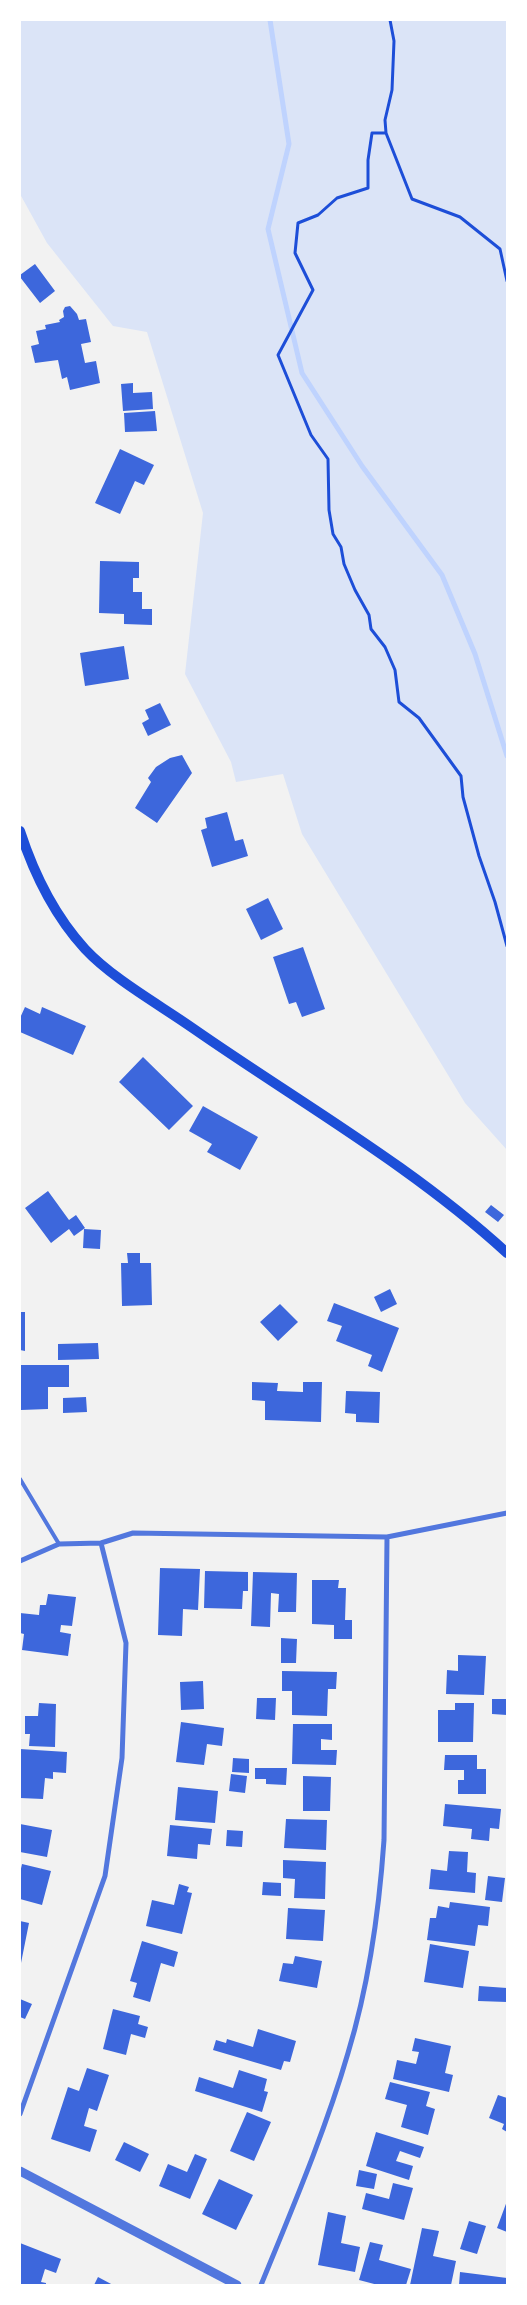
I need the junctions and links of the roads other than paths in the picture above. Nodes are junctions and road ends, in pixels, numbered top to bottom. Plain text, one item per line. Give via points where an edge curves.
1 (20, 831) edge
2 (507, 1253) edge
3 (20, 1479) edge
4 (507, 1513) edge
5 (387, 1536) junction
6 (101, 1543) junction
7 (60, 1544) junction
8 (20, 1561) edge
9 (20, 2114) edge
10 (20, 2171) edge
11 (237, 2285) edge
12 (261, 2285) edge

1 - 2 main road via 58,916 86,950 117,976 248,1067 368,1144 469,1220
3 - 7 lane
4 - 5 street
5 - 6 street via 133,1533
5 - 12 street via 385,1823 369,1966 336,2095
6 - 7 street
6 - 9 street via 126,1643 121,1768 105,1876
7 - 8 street
10 - 11 street

